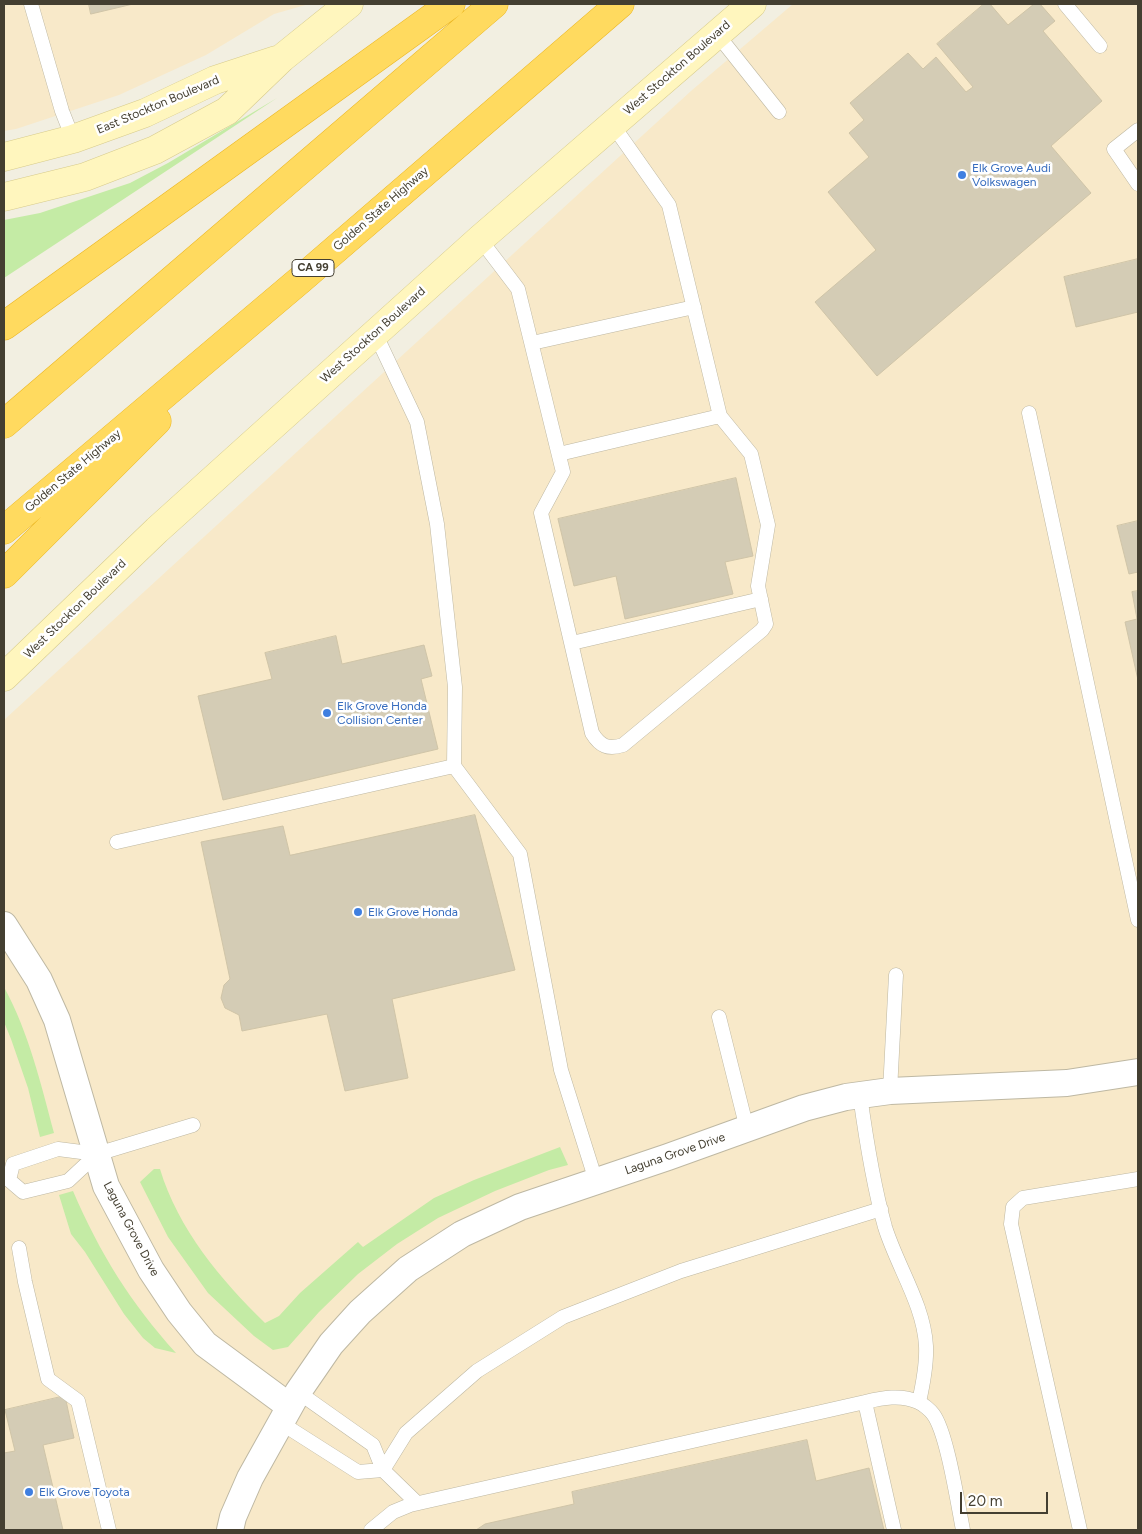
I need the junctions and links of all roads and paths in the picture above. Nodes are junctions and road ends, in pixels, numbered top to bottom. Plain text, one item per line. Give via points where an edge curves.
1 (31, 4) edge
2 (349, 4) edge
3 (451, 4) edge
4 (494, 4) edge
5 (620, 4) edge
6 (752, 4) edge
7 (1065, 4) edge
8 (717, 34) junction
9 (1100, 46) dead end
10 (282, 58) junction
11 (779, 112) dead end
12 (612, 124) junction
13 (1138, 130) edge
14 (73, 139) junction
15 (4, 157) edge
16 (4, 183) edge
17 (1138, 184) edge
18 (4, 197) edge
19 (480, 239) junction
20 (300, 280) junction
21 (694, 307) junction
22 (4, 326) edge
23 (375, 333) junction
24 (532, 343) junction
25 (1029, 413) dead end
26 (720, 416) junction
27 (4, 424) edge
28 (559, 454) junction
29 (4, 530) edge
30 (4, 574) edge
31 (761, 599) junction
32 (572, 643) junction
33 (4, 677) edge
34 (454, 766) junction
35 (117, 842) dead end
36 (1138, 920) edge
37 (4, 925) edge
38 (896, 975) dead end
39 (719, 1017) dead end
40 (1138, 1072) edge
41 (890, 1091) junction
42 (860, 1095) junction
43 (193, 1124) dead end
44 (747, 1129) junction
45 (97, 1154) junction
46 (1138, 1179) edge
47 (596, 1181) junction
48 (6, 1182) edge
49 (881, 1208) junction
50 (20, 1248) dead end
51 (865, 1402) junction
52 (919, 1402) junction
53 (289, 1407) junction
54 (383, 1470) junction
55 (417, 1503) junction
56 (109, 1530) edge
57 (230, 1530) edge
58 (372, 1530) edge
59 (894, 1530) edge
60 (963, 1530) edge
61 (1080, 1530) edge

1 - 14 lane
2 - 10 street, East Stockton Boulevard
3 - 22 highway
4 - 27 highway
5 - 20 highway, Golden State Highway / CA 99
6 - 8 street, West Stockton Boulevard
7 - 9 lane
8 - 11 lane
8 - 12 street, West Stockton Boulevard
10 - 14 street, East Stockton Boulevard via 215,80 145,112
10 - 18 street, East Stockton Boulevard via 227,111 155,150 85,177
12 - 19 street, West Stockton Boulevard
12 - 21 lane via 669,205
13 - 17 lane via 1114,148
14 - 15 street, East Stockton Boulevard
14 - 16 street via 72,155 60,168
19 - 23 street, West Stockton Boulevard
19 - 24 lane via 518,289
20 - 29 highway, Golden State Highway / CA 99
20 - 30 highway
21 - 24 lane
21 - 26 lane
23 - 33 street, West Stockton Boulevard via 156,530
23 - 34 lane via 417,422 437,524 455,687
24 - 28 lane
25 - 36 lane
26 - 28 lane
26 - 31 lane via 751,454 768,525 758,586
28 - 32 lane via 562,472 541,513
31 - 32 lane
31 - 32 lane via 766,624 762,630 623,745 613,748 604,747 592,733
34 - 35 lane
34 - 47 lane via 520,854 562,1070
37 - 45 street, Laguna Grove Drive via 39,980 57,1020
38 - 41 lane
39 - 44 lane
40 - 41 street, Laguna Grove Drive via 1067,1083
41 - 42 street, Laguna Grove Drive
42 - 44 street, Laguna Grove Drive via 804,1108
42 - 49 lane
43 - 45 lane
44 - 47 street, Laguna Grove Drive
45 - 48 lane via 68,1181 23,1192
45 - 48 lane via 58,1149 13,1164
45 - 53 street, Laguna Grove Drive via 106,1186 151,1270 179,1312 205,1344
46 - 61 lane via 1023,1198 1013,1207 1011,1224
47 - 53 street, Laguna Grove Drive via 520,1206 462,1234 408,1269 360,1312 331,1344
49 - 52 lane via 918,1309 926,1344 926,1372
49 - 54 lane via 682,1271 563,1317 477,1371 406,1433
50 - 56 lane via 48,1379 78,1401
51 - 52 lane via 902,1397
51 - 55 lane
51 - 59 lane
52 - 60 lane via 933,1415 943,1438
53 - 54 lane via 373,1445
53 - 54 lane via 358,1472
53 - 57 street, Laguna Grove Drive via 250,1478
54 - 55 lane
55 - 58 lane via 393,1512

